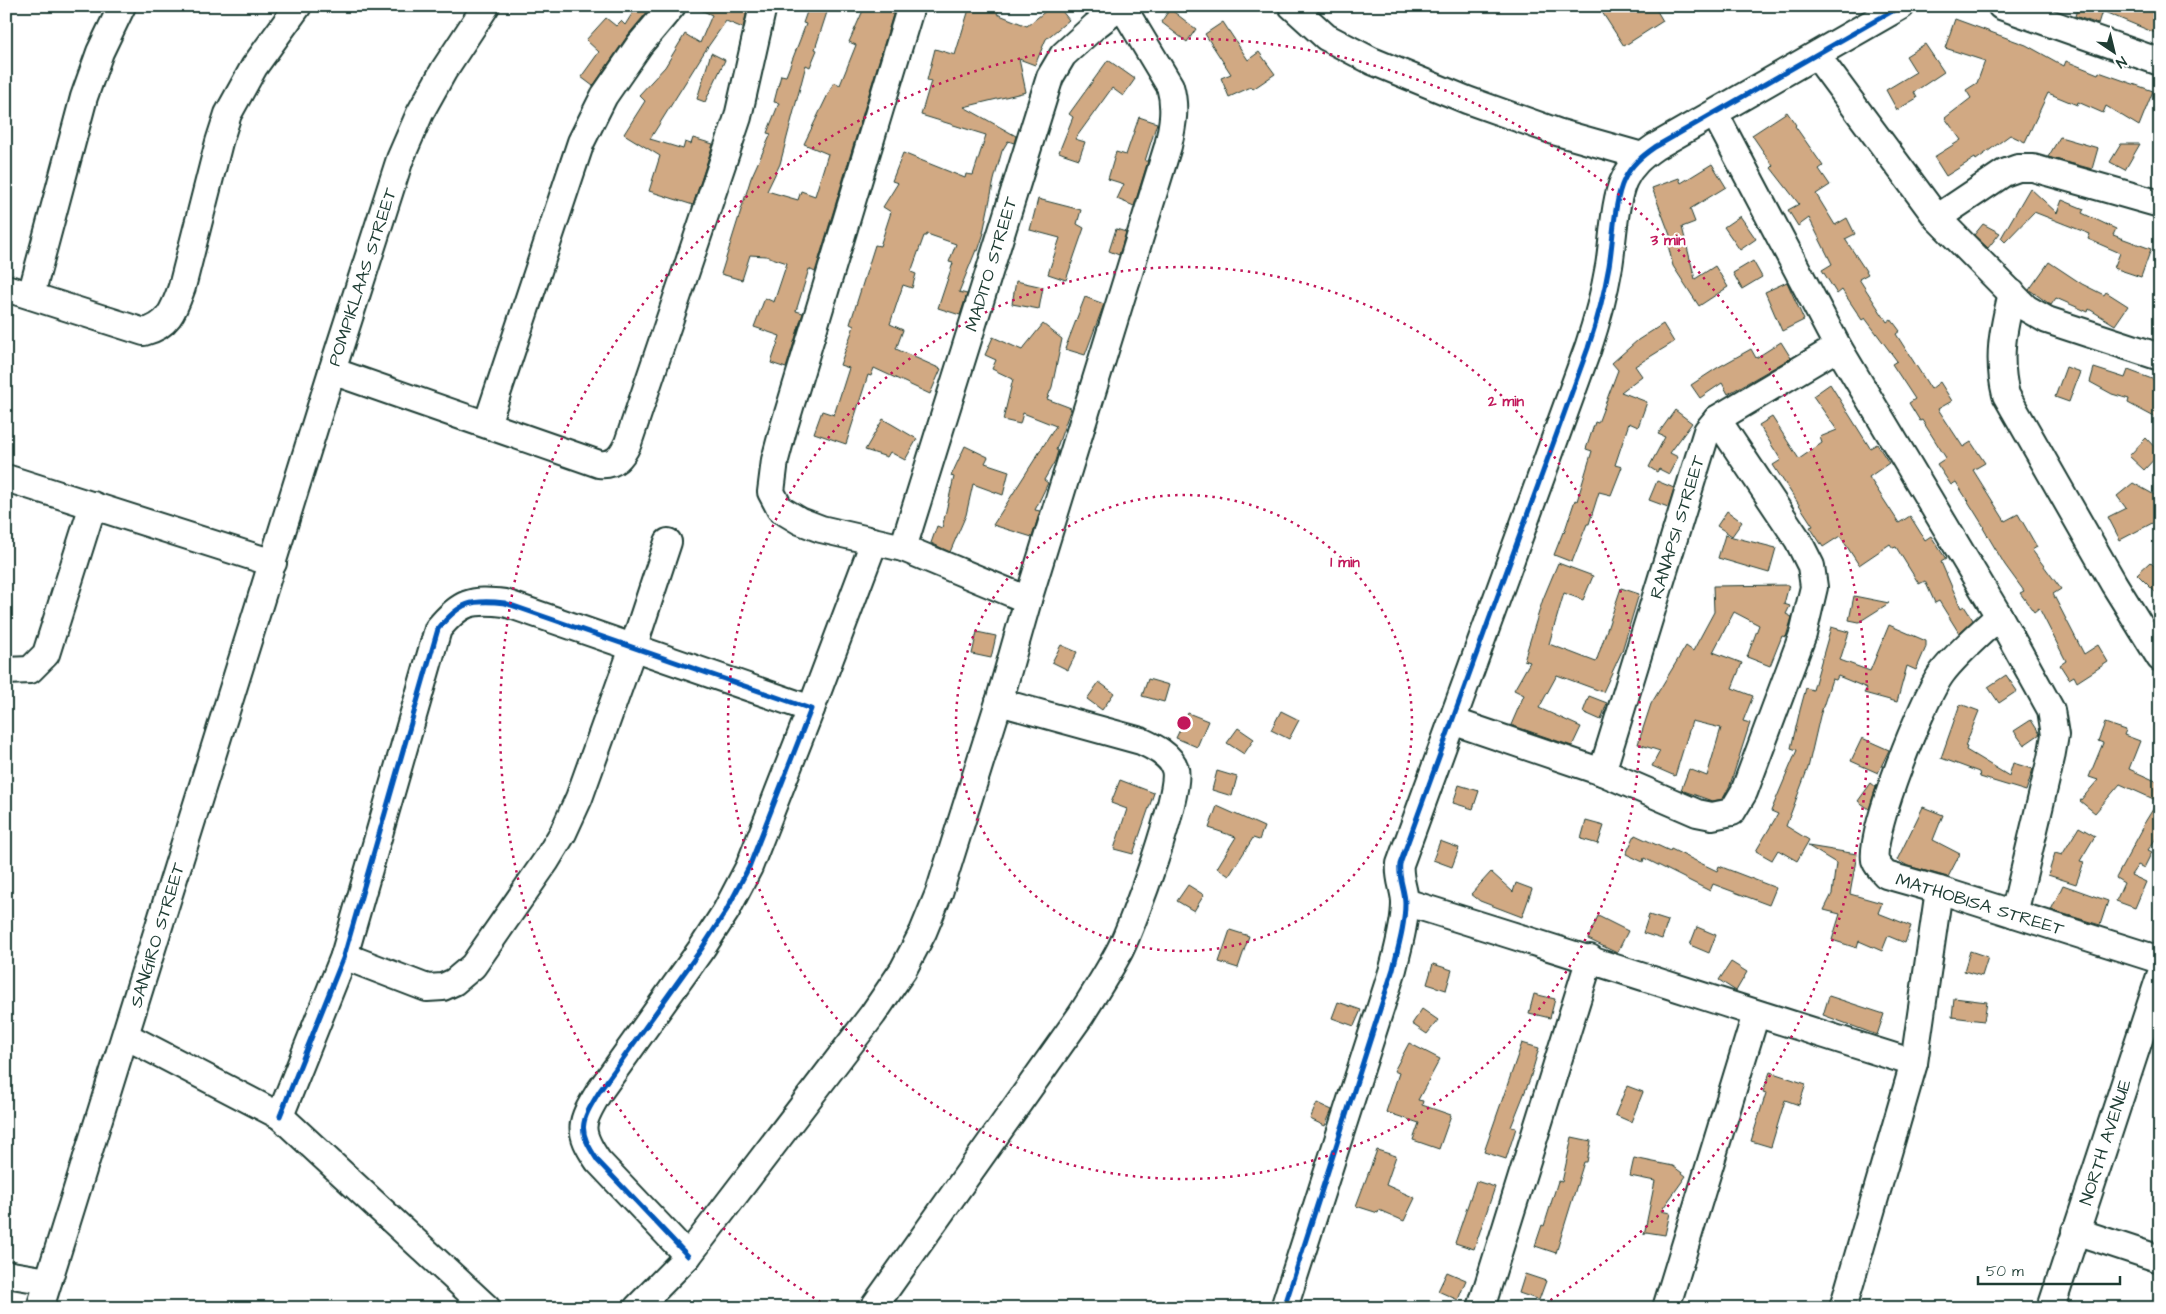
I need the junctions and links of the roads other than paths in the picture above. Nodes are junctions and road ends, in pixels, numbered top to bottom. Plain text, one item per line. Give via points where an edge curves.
1 (122, 6) edge
2 (298, 6) edge
3 (486, 6) edge
4 (672, 6) edge
5 (763, 6) edge
6 (911, 6) edge
7 (1122, 6) edge
8 (1292, 6) edge
9 (1901, 6) edge
10 (2001, 6) edge
11 (1817, 56) junction
12 (2160, 62) edge
13 (1715, 114) junction
14 (1642, 156) junction
15 (2160, 204) edge
16 (1937, 218) junction
17 (6, 288) edge
18 (2012, 293) junction
19 (31, 295) junction
20 (1838, 347) junction
21 (2160, 357) edge
22 (332, 371) junction
23 (1717, 419) junction
24 (488, 424) junction
25 (6, 478) edge
26 (93, 505) junction
27 (668, 542) dead end
28 (874, 542) junction
29 (903, 548) junction
30 (273, 562) junction
31 (1028, 600) junction
32 (1999, 616) junction
33 (633, 648) junction
34 (2160, 658) edge
35 (6, 671) edge
36 (999, 702) junction
37 (811, 709) junction
38 (1452, 721) junction
39 (1602, 772) junction
40 (1940, 890) junction
41 (1405, 902) junction
42 (2014, 914) junction
43 (344, 956) junction
44 (1590, 958) junction
45 (2160, 960) edge
46 (2160, 976) edge
47 (1756, 1014) junction
48 (126, 1036) junction
49 (1914, 1063) junction
50 (280, 1116) junction
51 (2075, 1231) junction
52 (688, 1256) junction
53 (2160, 1259) edge
54 (6, 1274) edge
55 (48, 1281) junction
56 (475, 1304) edge
57 (40, 1308) edge
58 (637, 1308) edge
59 (873, 1308) edge
60 (1284, 1308) edge
61 (1481, 1308) edge
62 (1666, 1308) edge
63 (1843, 1308) edge
64 (2051, 1308) edge

1 - 19 street via 100,52 84,97
2 - 19 street via 254,68 228,114 182,287 168,318 158,328 144,332
3 - 22 street, POMPIKLAAS STREET via 444,70 420,113 400,160
4 - 24 street via 640,44 604,96 582,142
5 - 24 street via 738,117 624,451 613,463 599,464
6 - 28 street via 783,430 771,492 780,509 800,521
7 - 29 street, MADITO STREET via 1063,55 1050,78
7 - 31 street via 1170,86 1174,116 1168,146
8 - 14 street via 1326,37 1372,61 1557,132
9 - 11 street
10 - 12 street
11 - 13 street
11 - 16 street
13 - 14 street
13 - 20 street
14 - 38 street via 1623,181 1603,300 1588,348
15 - 16 street via 2033,168 2018,168 2004,173
16 - 18 street
17 - 19 street
18 - 21 street via 2026,308 2047,320
18 - 34 street via 2002,336 2000,374 2006,395
20 - 23 street, RANAPSI STREET
20 - 32 street
22 - 24 street
22 - 30 street, POMPIKLAAS STREET
23 - 39 street, RANAPSI STREET via 1702,443
23 - 39 street via 1798,540 1811,566 1814,587 1803,634 1744,792 1732,812 1712,816 1697,813
25 - 26 street
26 - 30 street
26 - 35 street via 46,654 30,670
27 - 33 street
28 - 29 street
28 - 37 street
29 - 31 street
30 - 48 street, SANGIRO STREET
31 - 36 street
32 - 40 street, MATHOBISA STREET via 1942,673 1925,702 1877,835 1876,860 1886,875
32 - 42 street via 2052,710 2055,735
33 - 37 street
33 - 43 street via 579,798 563,833 473,966 454,982 427,988
33 - 43 street via 505,603 485,601 466,604 451,612 438,629 430,654
36 - 52 street via 938,894 904,970
36 - 59 street via 1141,741 1157,749 1173,764 1176,772 1170,810 1136,913 1101,983
37 - 52 street via 749,867 726,910 599,1092 582,1127 587,1145 598,1161
38 - 39 street
38 - 41 street via 1400,864
40 - 42 street, MATHOBISA STREET
40 - 49 street
41 - 44 street
41 - 60 street via 1393,969
42 - 45 street, MATHOBISA STREET
43 - 50 street
44 - 47 street
44 - 61 street
46 - 51 street, NORTH AVENUE
47 - 49 street
47 - 62 street
48 - 50 street
48 - 55 street, SANGIRO STREET
49 - 63 street
50 - 56 street
51 - 53 street
51 - 64 street, NORTH AVENUE
52 - 58 street
54 - 55 street
55 - 57 street, SANGIRO STREET

